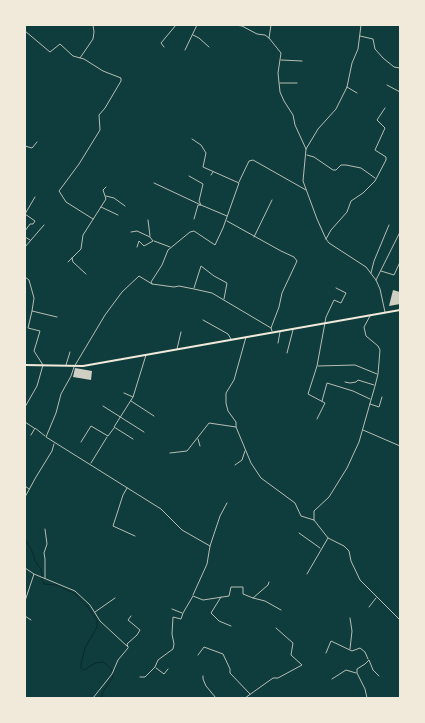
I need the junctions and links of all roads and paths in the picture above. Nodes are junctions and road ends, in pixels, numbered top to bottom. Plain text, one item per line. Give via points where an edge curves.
1 (93, 25) edge
2 (176, 25) edge
3 (197, 25) edge
4 (235, 25) edge
5 (271, 25) edge
6 (362, 25) edge
7 (25, 31) edge
8 (193, 34) junction
9 (360, 36) junction
10 (269, 38) junction
11 (164, 47) dead end
12 (208, 47) dead end
13 (185, 50) dead end
14 (80, 58) junction
15 (281, 60) junction
16 (302, 61) dead end
17 (400, 68) edge
18 (297, 82) dead end
19 (279, 83) junction
20 (387, 85) dead end
21 (347, 87) junction
22 (400, 92) edge
23 (357, 93) dead end
24 (385, 108) dead end
25 (192, 139) dead end
26 (37, 142) dead end
27 (25, 146) edge
28 (306, 149) junction
29 (306, 154) junction
30 (214, 172) junction
31 (211, 175) dead end
32 (189, 176) dead end
33 (376, 178) junction
34 (154, 182) dead end
35 (239, 183) junction
36 (106, 187) dead end
37 (306, 190) junction
38 (105, 196) junction
39 (35, 197) dead end
40 (272, 200) dead end
41 (201, 205) junction
42 (125, 206) dead end
43 (101, 207) junction
44 (25, 214) edge
45 (118, 215) dead end
46 (227, 216) junction
47 (93, 219) junction
48 (194, 219) dead end
49 (148, 220) dead end
50 (226, 220) junction
51 (44, 225) dead end
52 (389, 225) dead end
53 (25, 231) edge
54 (131, 232) dead end
55 (400, 232) edge
56 (25, 237) edge
57 (150, 237) junction
58 (254, 237) junction
59 (326, 239) junction
60 (31, 241) junction
61 (153, 241) junction
62 (25, 247) edge
63 (137, 247) dead end
64 (170, 247) junction
65 (72, 257) junction
66 (68, 262) dead end
67 (400, 262) edge
68 (381, 271) junction
69 (86, 274) dead end
70 (370, 274) junction
71 (25, 277) edge
72 (376, 280) junction
73 (152, 284) junction
74 (336, 288) dead end
75 (194, 289) junction
76 (224, 300) junction
77 (400, 310) edge
78 (32, 311) junction
79 (385, 312) junction
80 (370, 315) junction
81 (57, 317) dead end
82 (203, 320) dead end
83 (326, 323) junction
84 (272, 328) junction
85 (293, 328) junction
86 (280, 331) junction
87 (181, 332) dead end
88 (273, 332) junction
89 (246, 336) junction
90 (231, 339) junction
91 (278, 343) dead end
92 (177, 349) junction
93 (70, 352) dead end
94 (287, 352) dead end
95 (146, 355) junction
96 (25, 365) edge
97 (44, 366) junction
98 (66, 366) junction
99 (317, 366) junction
100 (74, 367) junction
101 (378, 374) junction
102 (345, 382) dead end
103 (375, 386) junction
104 (124, 393) dead end
105 (133, 397) junction
106 (382, 397) dead end
107 (371, 399) junction
108 (130, 401) junction
109 (322, 401) junction
110 (369, 404) junction
111 (103, 406) dead end
112 (25, 407) edge
113 (154, 416) dead end
114 (120, 417) junction
115 (317, 419) dead end
116 (25, 422) edge
117 (114, 427) junction
118 (236, 427) junction
119 (35, 428) junction
120 (362, 430) junction
121 (144, 432) dead end
122 (31, 435) dead end
123 (108, 436) junction
124 (46, 437) junction
125 (198, 438) junction
126 (133, 439) dead end
127 (81, 442) dead end
128 (54, 443) junction
129 (200, 446) dead end
130 (400, 446) edge
131 (246, 450) junction
132 (170, 453) dead end
133 (90, 464) junction
134 (235, 465) dead end
135 (25, 486) edge
136 (127, 488) junction
137 (30, 489) junction
138 (25, 497) edge
139 (227, 502) dead end
140 (314, 520) junction
141 (45, 529) dead end
142 (299, 534) dead end
143 (136, 536) dead end
144 (328, 538) junction
145 (210, 546) junction
146 (321, 549) junction
147 (25, 568) edge
148 (34, 574) junction
149 (307, 574) dead end
150 (45, 579) junction
151 (269, 582) dead end
152 (193, 596) junction
153 (221, 597) junction
154 (376, 597) junction
155 (115, 598) dead end
156 (253, 598) junction
157 (25, 601) edge
158 (369, 607) dead end
159 (172, 609) dead end
160 (281, 610) dead end
161 (94, 612) junction
162 (183, 613) junction
163 (25, 616) edge
164 (131, 616) dead end
165 (350, 618) dead end
166 (31, 620) dead end
167 (400, 620) edge
168 (232, 626) dead end
169 (276, 628) dead end
170 (128, 647) junction
171 (350, 649) junction
172 (326, 653) dead end
173 (198, 656) dead end
174 (369, 660) junction
175 (155, 667) junction
176 (168, 669) dead end
177 (356, 673) junction
178 (204, 676) dead end
179 (380, 676) dead end
180 (140, 677) dead end
181 (332, 679) dead end
182 (250, 694) junction
183 (93, 698) edge
184 (216, 698) edge
185 (245, 698) edge
186 (367, 698) edge

1 - 14 street via 93,39
2 - 11 street via 161,43
3 - 8 street
4 - 10 street
5 - 10 street
6 - 9 street
7 - 14 street via 50,52 60,44 73,56
8 - 12 street
8 - 13 street
9 - 17 street via 373,39 375,49 393,66
9 - 21 street
10 - 15 street via 281,53
14 - 47 street via 121,78 100,115 100,130 59,191 66,202
15 - 16 street
15 - 19 street
18 - 19 street
19 - 28 street via 280,92 293,115
20 - 22 street
21 - 23 street
21 - 28 street via 336,109 318,129
24 - 33 street via 377,120 385,128 375,150 387,159
25 - 30 street via 206,153 203,166
26 - 27 street via 32,148
28 - 29 street
29 - 33 street via 333,170 346,165 361,168
29 - 37 street via 303,181
30 - 31 street
30 - 35 street
32 - 41 street via 203,184 199,201
33 - 59 street via 363,193 351,201 347,212
34 - 41 street
35 - 37 street via 249,161 253,160
35 - 46 street
36 - 38 street
37 - 59 street
38 - 42 street via 114,198
38 - 43 street
39 - 44 street
40 - 58 street
41 - 46 street
41 - 48 street via 198,205
43 - 45 street
43 - 47 street
44 - 53 street via 35,221
46 - 50 street
47 - 65 street via 83,235 80,249
49 - 57 street
50 - 58 street
50 - 64 street via 215,245 192,231
51 - 60 street
52 - 70 street
54 - 57 street via 137,231
55 - 68 street
56 - 60 street
57 - 61 street
58 - 84 street via 294,257 297,261 282,293
59 - 70 street via 359,261
60 - 62 street
61 - 63 street via 144,246 139,241
61 - 64 street
64 - 73 street
65 - 66 street
65 - 69 street via 73,262
67 - 68 street via 394,275
68 - 72 street
70 - 72 street
71 - 78 street via 29,280 34,298
72 - 79 street
73 - 75 street
73 - 100 street via 139,276 122,292
74 - 83 street via 346,294 341,303 334,300
75 - 76 street via 212,293
75 - 76 street via 201,266 227,283
76 - 84 street
77 - 79 highway
78 - 81 street
78 - 97 street via 28,328 40,331 34,351
79 - 80 highway
80 - 83 highway
80 - 101 street via 364,327 366,336 380,350
82 - 90 street via 228,334
83 - 85 highway
83 - 99 street
84 - 88 street
85 - 86 highway
85 - 94 street
86 - 88 highway
86 - 91 street
87 - 92 street
88 - 89 highway
89 - 90 highway
89 - 118 street via 234,380 226,393 228,411 236,422
90 - 92 highway
92 - 95 highway
93 - 98 street
95 - 100 highway
95 - 105 street
96 - 97 highway
97 - 98 highway
97 - 112 street via 37,386
98 - 100 highway
99 - 101 street via 355,365
99 - 109 street via 308,394
100 - 124 street via 61,394
101 - 103 street
102 - 103 street via 358,380
103 - 107 street
104 - 105 street
105 - 108 street
106 - 110 street via 379,407
107 - 109 street via 327,383
107 - 110 street
108 - 113 street
108 - 114 street
109 - 115 street via 324,403
110 - 120 street
111 - 114 street
114 - 117 street
114 - 121 street
116 - 119 street
117 - 123 street
117 - 126 street
118 - 125 street via 209,423
118 - 131 street
119 - 122 street
119 - 124 street
120 - 130 street
120 - 140 street via 347,468 329,497 314,511
123 - 127 street via 91,426
123 - 133 street
124 - 128 street
125 - 129 street
125 - 132 street via 187,451
128 - 133 street
128 - 137 street
131 - 134 street via 242,460
131 - 140 street via 261,478 295,503 301,516
133 - 136 street
135 - 137 street
136 - 143 street via 113,526
136 - 145 street via 161,509 182,530
137 - 138 street
139 - 145 street
140 - 144 street
141 - 150 street
142 - 146 street
144 - 146 street
144 - 154 street via 349,551 356,573
145 - 152 street via 207,564
146 - 149 street
147 - 148 street
148 - 150 street
148 - 157 street
150 - 161 street via 75,591
151 - 156 street
152 - 153 street via 203,600
152 - 162 street
153 - 156 street via 229,596 230,587 243,587 242,594
153 - 168 street via 211,613 219,621
154 - 158 street
154 - 167 street
155 - 161 street
156 - 160 street
159 - 162 street
161 - 170 street
162 - 175 street via 181,619 173,617 173,649 158,660
163 - 166 street
164 - 170 street via 128,620 140,630 127,644
165 - 171 street
169 - 182 street via 293,643 291,655 302,665 278,678 273,678
170 - 183 street via 112,674
171 - 172 street via 331,640
171 - 174 street via 352,651 360,648
173 - 182 street via 204,647 223,654 230,673
174 - 177 street via 357,669
174 - 179 street via 373,670
175 - 176 street via 164,674
175 - 180 street via 145,677
177 - 181 street via 346,670
177 - 186 street
178 - 184 street via 206,686
182 - 185 street

